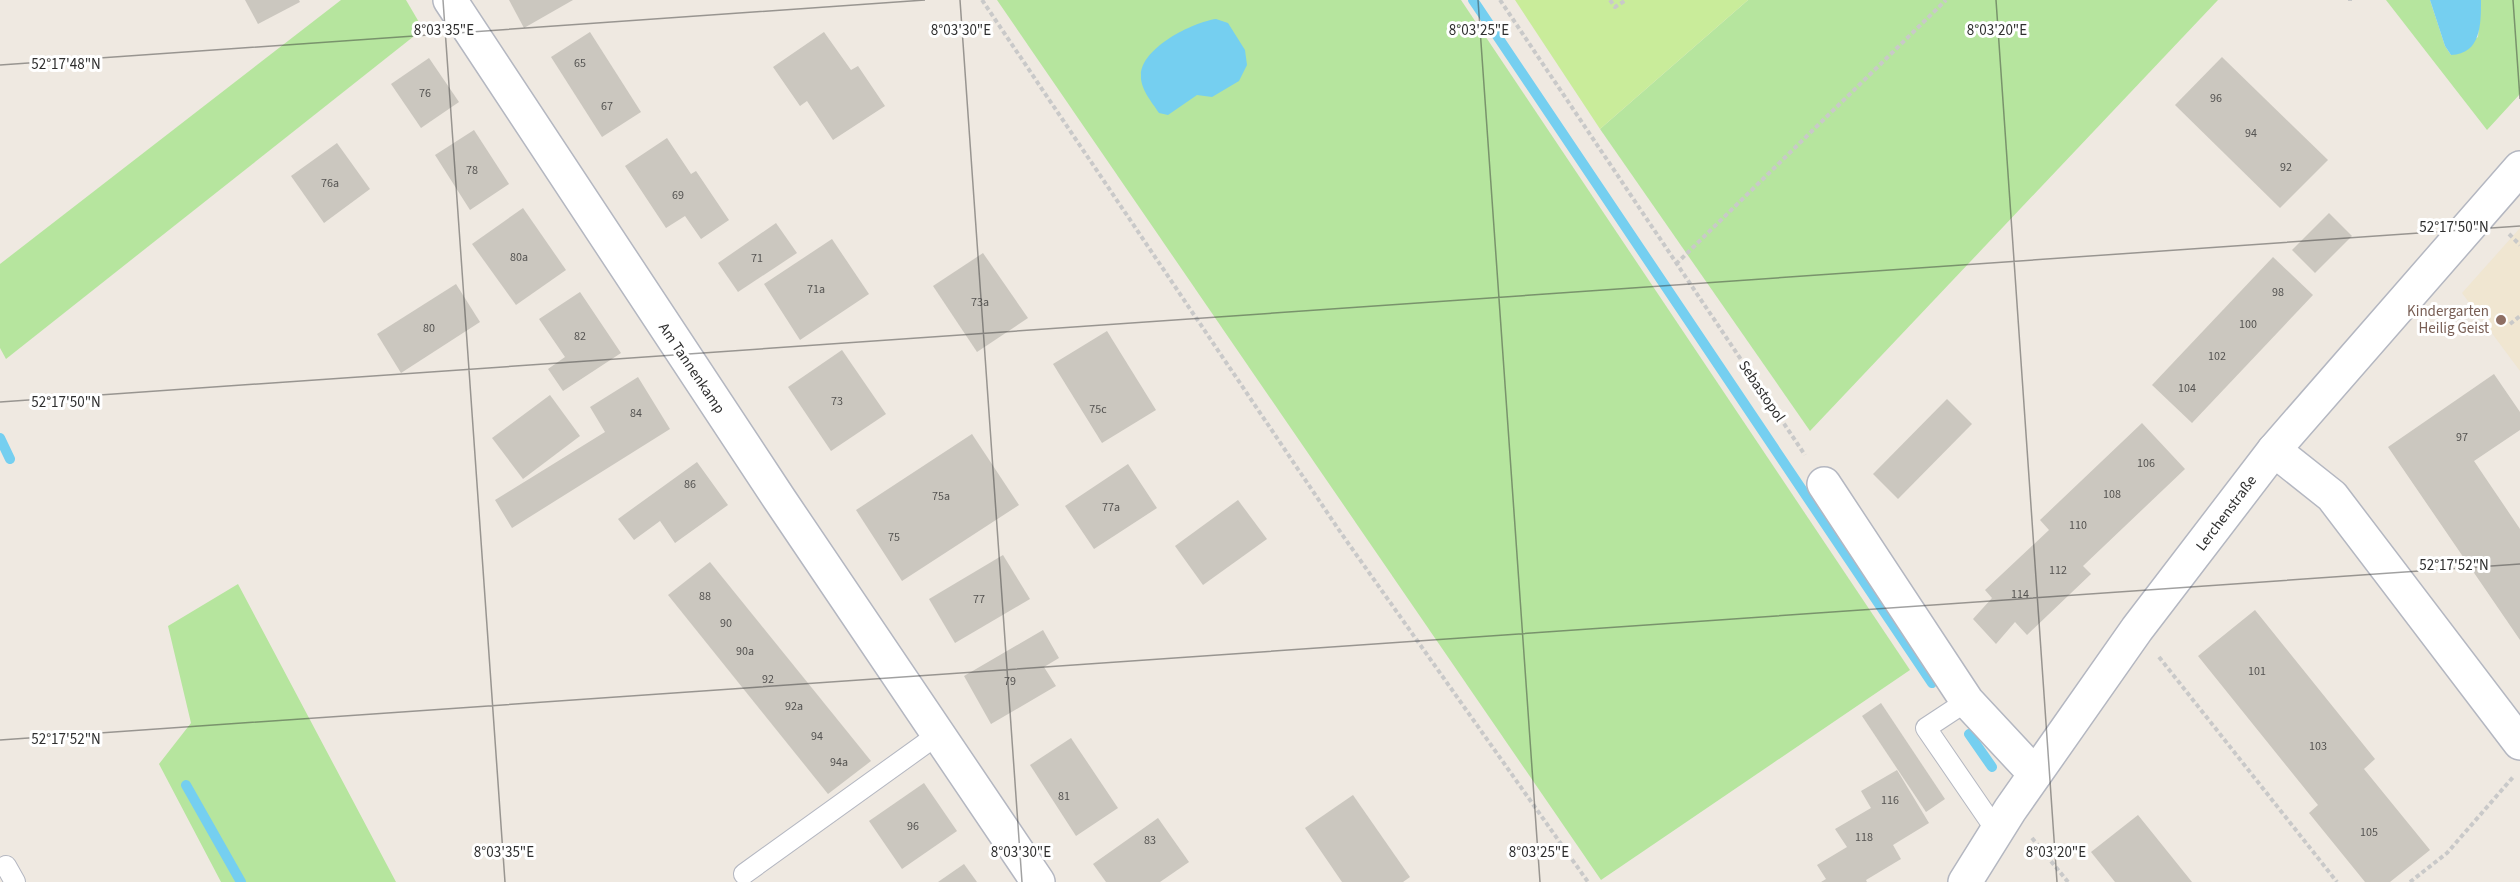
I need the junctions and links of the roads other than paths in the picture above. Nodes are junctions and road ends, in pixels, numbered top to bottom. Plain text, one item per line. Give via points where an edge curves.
1 (450, 0) edge
2 (2520, 168) edge
3 (2274, 450) junction
4 (1824, 484) road end
5 (1967, 701) junction
6 (940, 733) junction
7 (2520, 743) edge
8 (2035, 774) junction
9 (2003, 820) junction
10 (744, 874) dead end
11 (1038, 882) edge
12 (1965, 882) edge

1 - 6 street, Am Tannenkamp via 773,490
2 - 3 street, Lerchenstraße
3 - 7 street via 2332,496
3 - 8 street, Lerchenstraße via 2137,629
4 - 5 street
5 - 8 street
5 - 9 lane via 1926,728
6 - 10 lane
6 - 11 street, Am Tannenkamp
8 - 9 street, Lerchenstraße
9 - 12 street, Lerchenstraße

